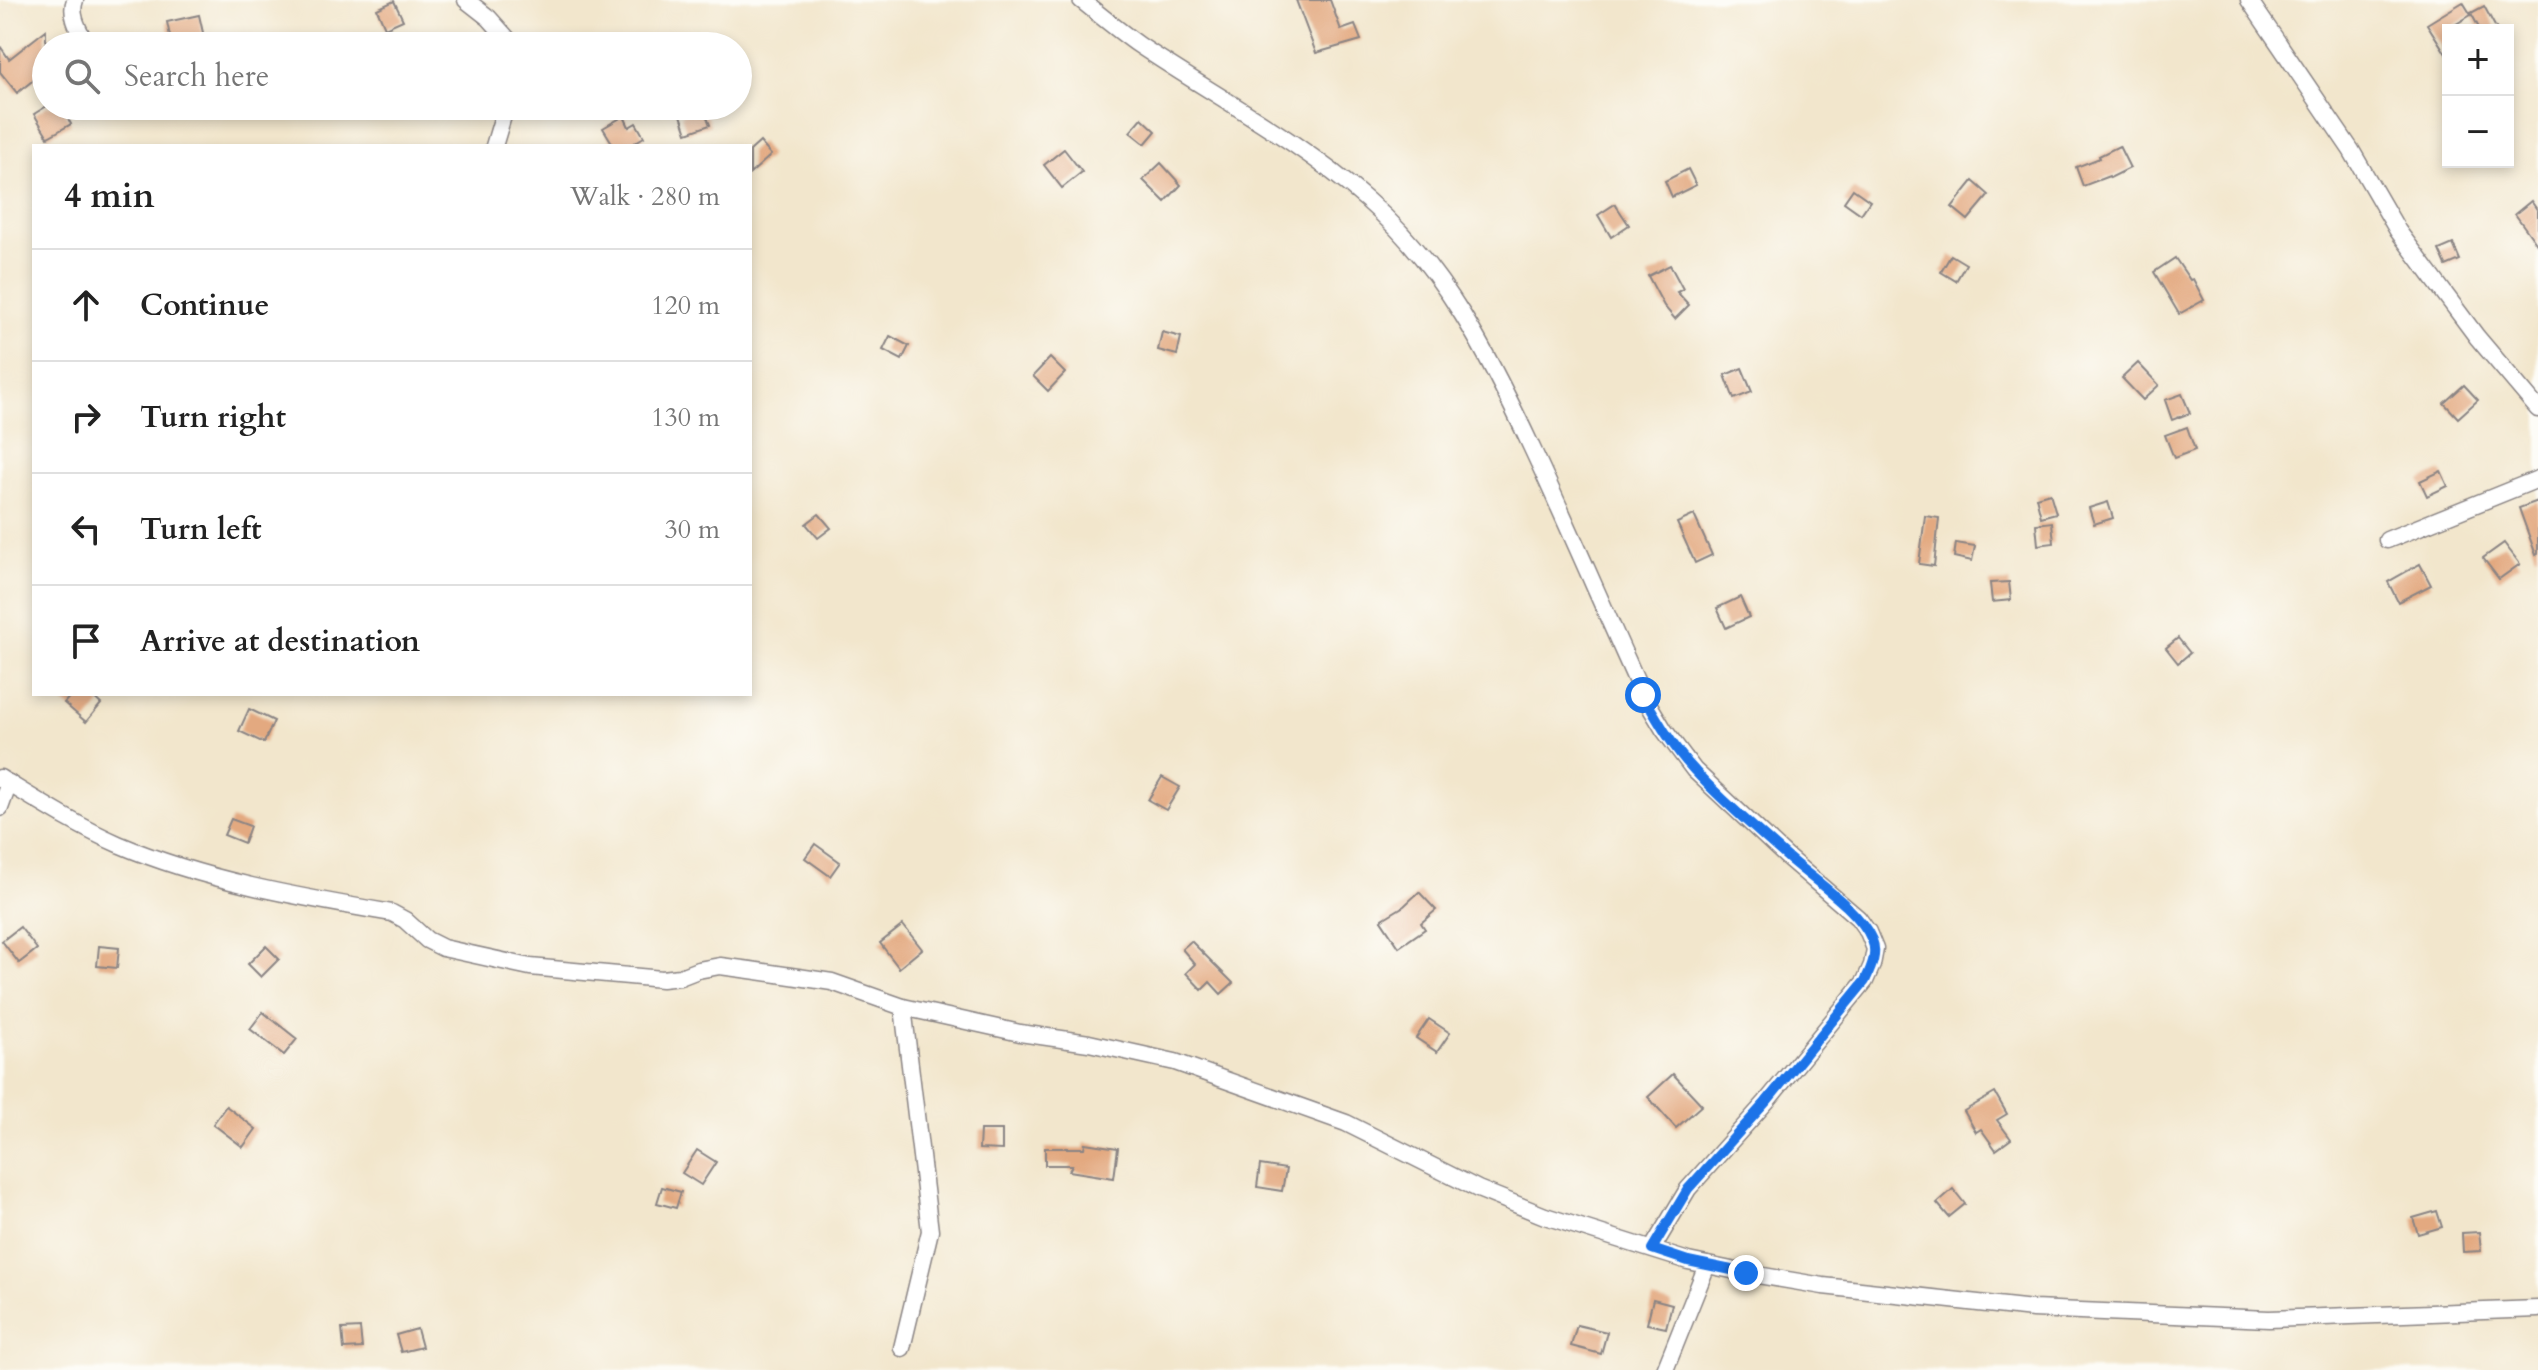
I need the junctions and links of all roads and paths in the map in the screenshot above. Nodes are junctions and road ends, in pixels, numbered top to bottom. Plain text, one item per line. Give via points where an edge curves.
1 (75, 0) edge
2 (466, 0) edge
3 (1081, 0) edge
4 (2249, 0) edge
5 (81, 32) edge
6 (502, 32) edge
7 (502, 120) edge
8 (495, 144) edge
9 (2538, 409) edge
10 (2538, 479) edge
11 (2387, 540) dead end
12 (5, 780) edge
13 (0, 808) edge
14 (903, 1007) junction
15 (1652, 1249) junction
16 (1707, 1265) junction
17 (2538, 1309) edge
18 (902, 1348) dead end
19 (1665, 1370) edge

1 - 5 street
2 - 6 street
3 - 15 street via 1136,43 1304,153 1368,201 1407,240 1456,302 1495,368 1643,695 1664,730 1694,770 1858,918 1873,941 1865,981 1688,1189
4 - 9 street via 2351,150 2398,231
7 - 8 street
10 - 11 street
12 - 13 street
12 - 14 street via 118,844 212,878 392,913 443,948 530,967 635,978 680,977 720,966 832,982
14 - 15 street via 1175,1062 1346,1123 1545,1216
14 - 18 street via 930,1231
15 - 16 street
16 - 17 street via 1823,1286 2033,1309 2269,1319
16 - 19 street

